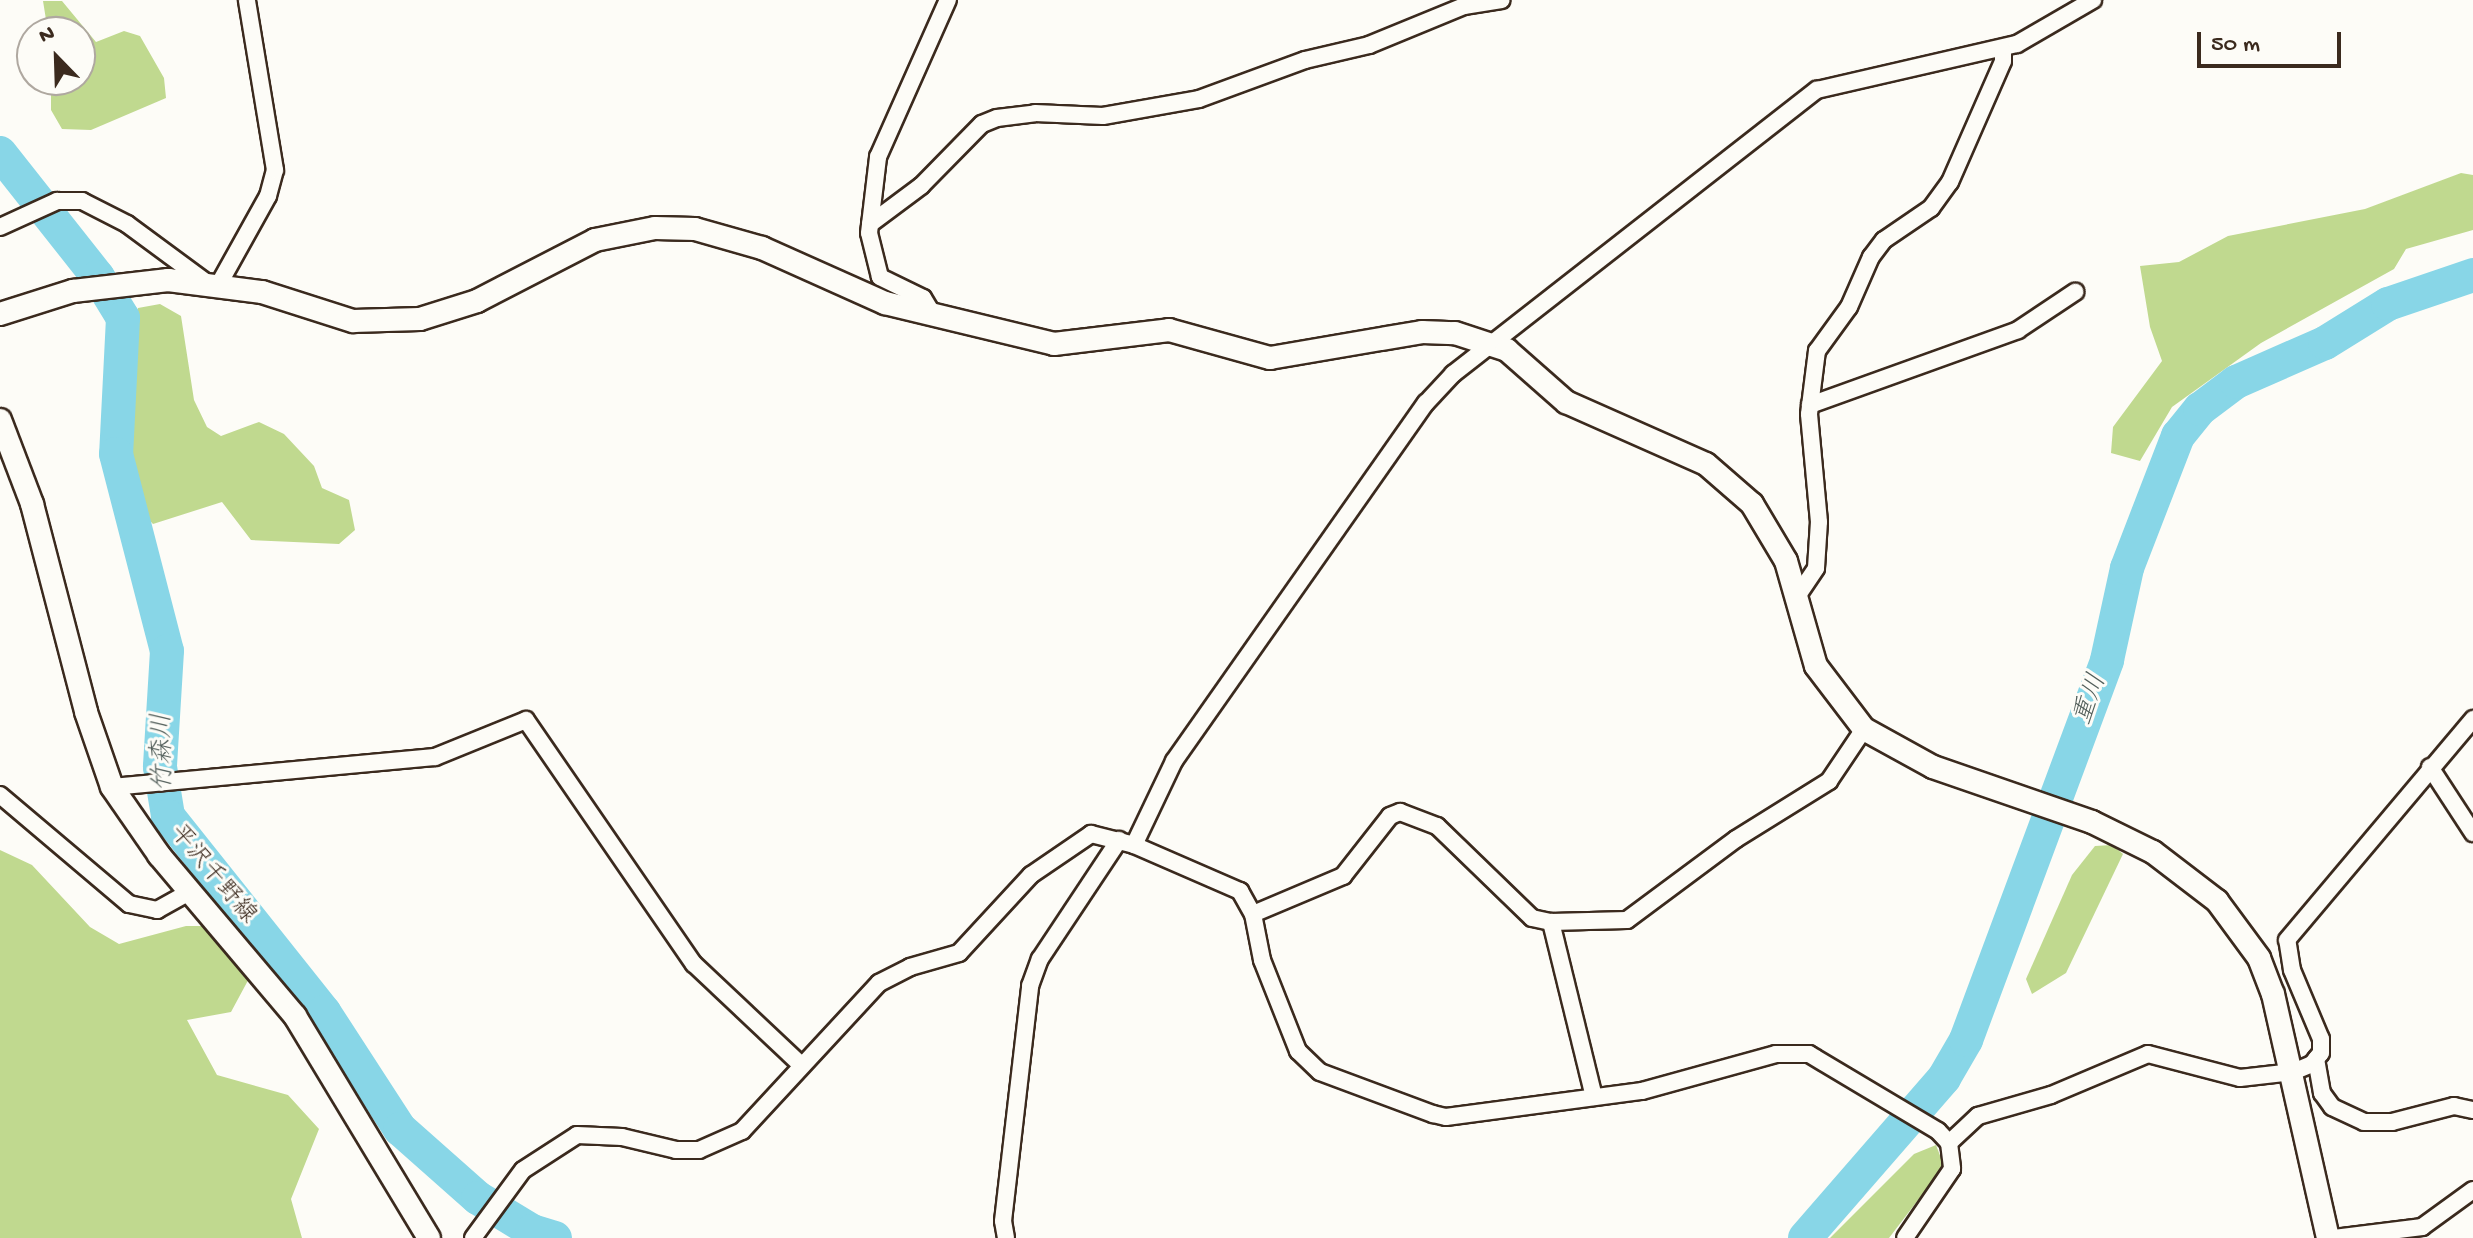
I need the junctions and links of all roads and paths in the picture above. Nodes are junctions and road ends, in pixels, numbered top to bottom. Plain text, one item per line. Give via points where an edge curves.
1 (247, 0) edge
2 (948, 0) edge
3 (1502, 0) edge
4 (2093, 0) edge
5 (2003, 48) junction
6 (870, 224) junction
7 (6, 226) edge
8 (213, 284) junction
9 (2075, 292) dead end
10 (0, 314) edge
11 (934, 316) junction
12 (1491, 344) junction
13 (1810, 405) junction
14 (0, 420) edge
15 (1796, 598) junction
16 (2473, 719) edge
17 (1864, 729) junction
18 (2430, 767) junction
19 (112, 787) junction
20 (0, 795) edge
21 (2473, 833) edge
22 (1126, 842) junction
23 (189, 892) junction
24 (1253, 914) junction
25 (1551, 922) junction
26 (2316, 1059) junction
27 (800, 1064) junction
28 (2293, 1072) junction
29 (1594, 1097) junction
30 (2473, 1110) edge
31 (1944, 1137) junction
32 (2473, 1190) edge
33 (429, 1238) edge
34 (473, 1238) edge
35 (1006, 1238) edge
36 (1905, 1238) edge
37 (2331, 1238) edge

1 - 8 street via 275,170 268,196
2 - 6 street via 878,157
3 - 6 street via 1464,6 1369,45 1305,60 1199,99 1103,116 1035,113 997,118 982,124 921,186
4 - 5 street via 2034,37
5 - 12 street via 1817,90
5 - 13 street via 2003,61 1946,189 1931,208 1877,248 1849,307 1817,351
6 - 11 street via 880,277 923,298
7 - 8 street via 57,201 82,201 127,224
8 - 10 street via 126,281
8 - 11 street via 262,292 353,321 420,319 477,301 595,240 655,228 695,229 762,248 843,287
9 - 13 street via 2018,330
11 - 12 street via 1054,344 1169,330 1270,358 1422,332 1455,333
12 - 15 street via 1507,350 1585,413 1706,464 1732,483 1772,531
12 - 22 street via 1426,403 1174,761
13 - 15 street via 1819,522 1816,568
14 - 19 street, 平沢千野線 via 32,504 86,712
15 - 17 street via 1816,666
16 - 18 street
17 - 25 street via 1829,781 1710,857 1638,915 1612,923
17 - 28 street via 1933,767 2092,822 2190,877 2239,926 2273,994
18 - 21 street
18 - 26 street via 2287,940 2292,970 2321,1039
19 - 23 street, 平沢千野線
19 - 27 street via 435,757 526,720 694,964
20 - 23 street via 129,904 157,910
22 - 24 street via 1240,891
22 - 27 street via 1102,835 1078,839 1031,875 959,953 910,967 879,983
22 - 35 street via 1040,959 1030,986 1003,1221
23 - 33 street, 平沢千野線 via 295,1016
24 - 25 street via 1343,876 1390,816 1400,812 1437,826 1520,910
24 - 29 street via 1262,960 1290,1037 1320,1072 1446,1117
25 - 29 street
26 - 28 street
26 - 30 street via 2322,1093 2332,1107 2364,1122 2392,1122 2454,1106
27 - 34 street via 788,1087 742,1131 715,1144 676,1150 622,1137 577,1135 523,1170
28 - 31 street via 2240,1078 2148,1054 2051,1095 1978,1116
28 - 37 street
29 - 31 street via 1642,1091 1795,1052 1845,1073
31 - 36 street via 1952,1169
32 - 37 street via 2422,1227

